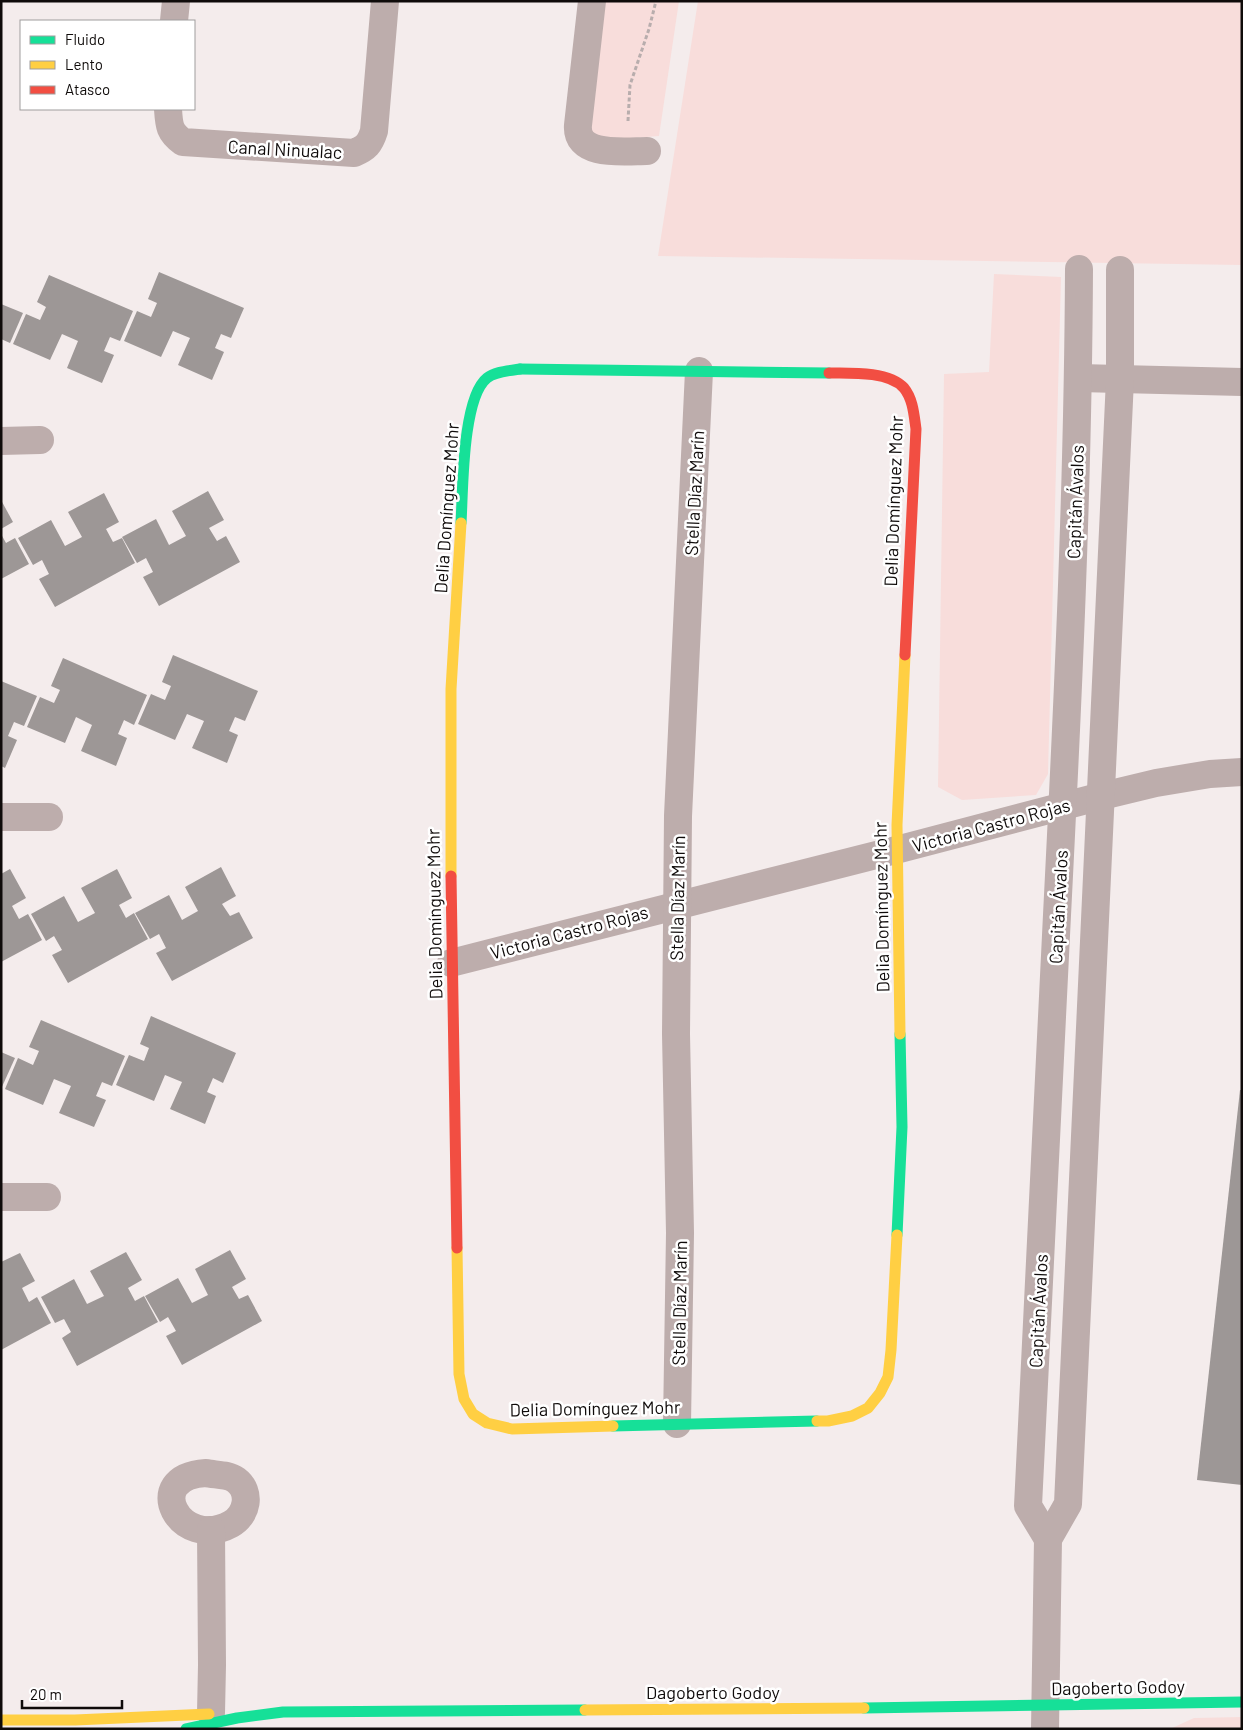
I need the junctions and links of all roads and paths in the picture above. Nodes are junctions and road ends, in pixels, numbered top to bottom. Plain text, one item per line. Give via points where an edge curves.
1 (176, 1) edge
2 (384, 1) edge
3 (592, 1) edge
4 (656, 1) edge
5 (174, 20) edge
6 (168, 110) edge
7 (637, 151) joint
8 (1079, 269) dead end
9 (1120, 270) dead end
10 (700, 372) junction
11 (1079, 378) junction
12 (1120, 379) junction
13 (1242, 382) edge
14 (40, 440) dead end
15 (1, 441) edge
16 (1242, 772) edge
17 (1102, 796) junction
18 (1063, 806) junction
19 (49, 816) dead end
20 (1, 817) edge
21 (896, 850) junction
22 (677, 904) junction
23 (451, 963) junction
24 (1, 1197) edge
25 (47, 1197) dead end
26 (677, 1424) junction
27 (211, 1530) dead end
28 (1048, 1539) junction
29 (1242, 1702) edge
30 (283, 1712) junction
31 (211, 1713) junction
32 (1045, 1718) edge
33 (1, 1720) edge
34 (186, 1729) edge

1 - 5 street
2 - 6 street, Canal Ninualac via 374,131 365,148 354,153 183,142 174,135
3 - 7 street via 578,134 592,148
4 - 7 path via 629,90
8 - 11 street, Capitán Ávalos
9 - 12 street
10 - 21 street, Delia Domínguez Mohr via 877,375 896,380 906,390 914,407 916,429
10 - 22 street, Stella Díaz Marín via 678,816
10 - 23 street, Delia Domínguez Mohr via 520,369 500,372 484,380 476,394 465,455 451,689
11 - 12 street
11 - 18 street, Capitán Ávalos
12 - 13 street
12 - 17 street
14 - 15 street
16 - 17 street, Victoria Castro Rojas via 1156,783
17 - 18 street, Victoria Castro Rojas
17 - 28 street via 1068,1504
18 - 21 street, Victoria Castro Rojas
18 - 28 street, Capitán Ávalos via 1028,1506
19 - 20 street
21 - 22 street, Victoria Castro Rojas
21 - 26 street, Delia Domínguez Mohr via 902,1127 888,1376 868,1408 852,1416 828,1420
22 - 23 street, Victoria Castro Rojas
22 - 26 street, Stella Díaz Marín via 680,1232
23 - 26 street, Delia Domínguez Mohr via 459,1374 464,1401 475,1418 512,1429
24 - 25 street
27 - 31 street
28 - 32 street
29 - 32 street, Dagoberto Godoy
30 - 31 street
30 - 32 street, Dagoberto Godoy
30 - 34 street, Dagoberto Godoy
31 - 33 street

